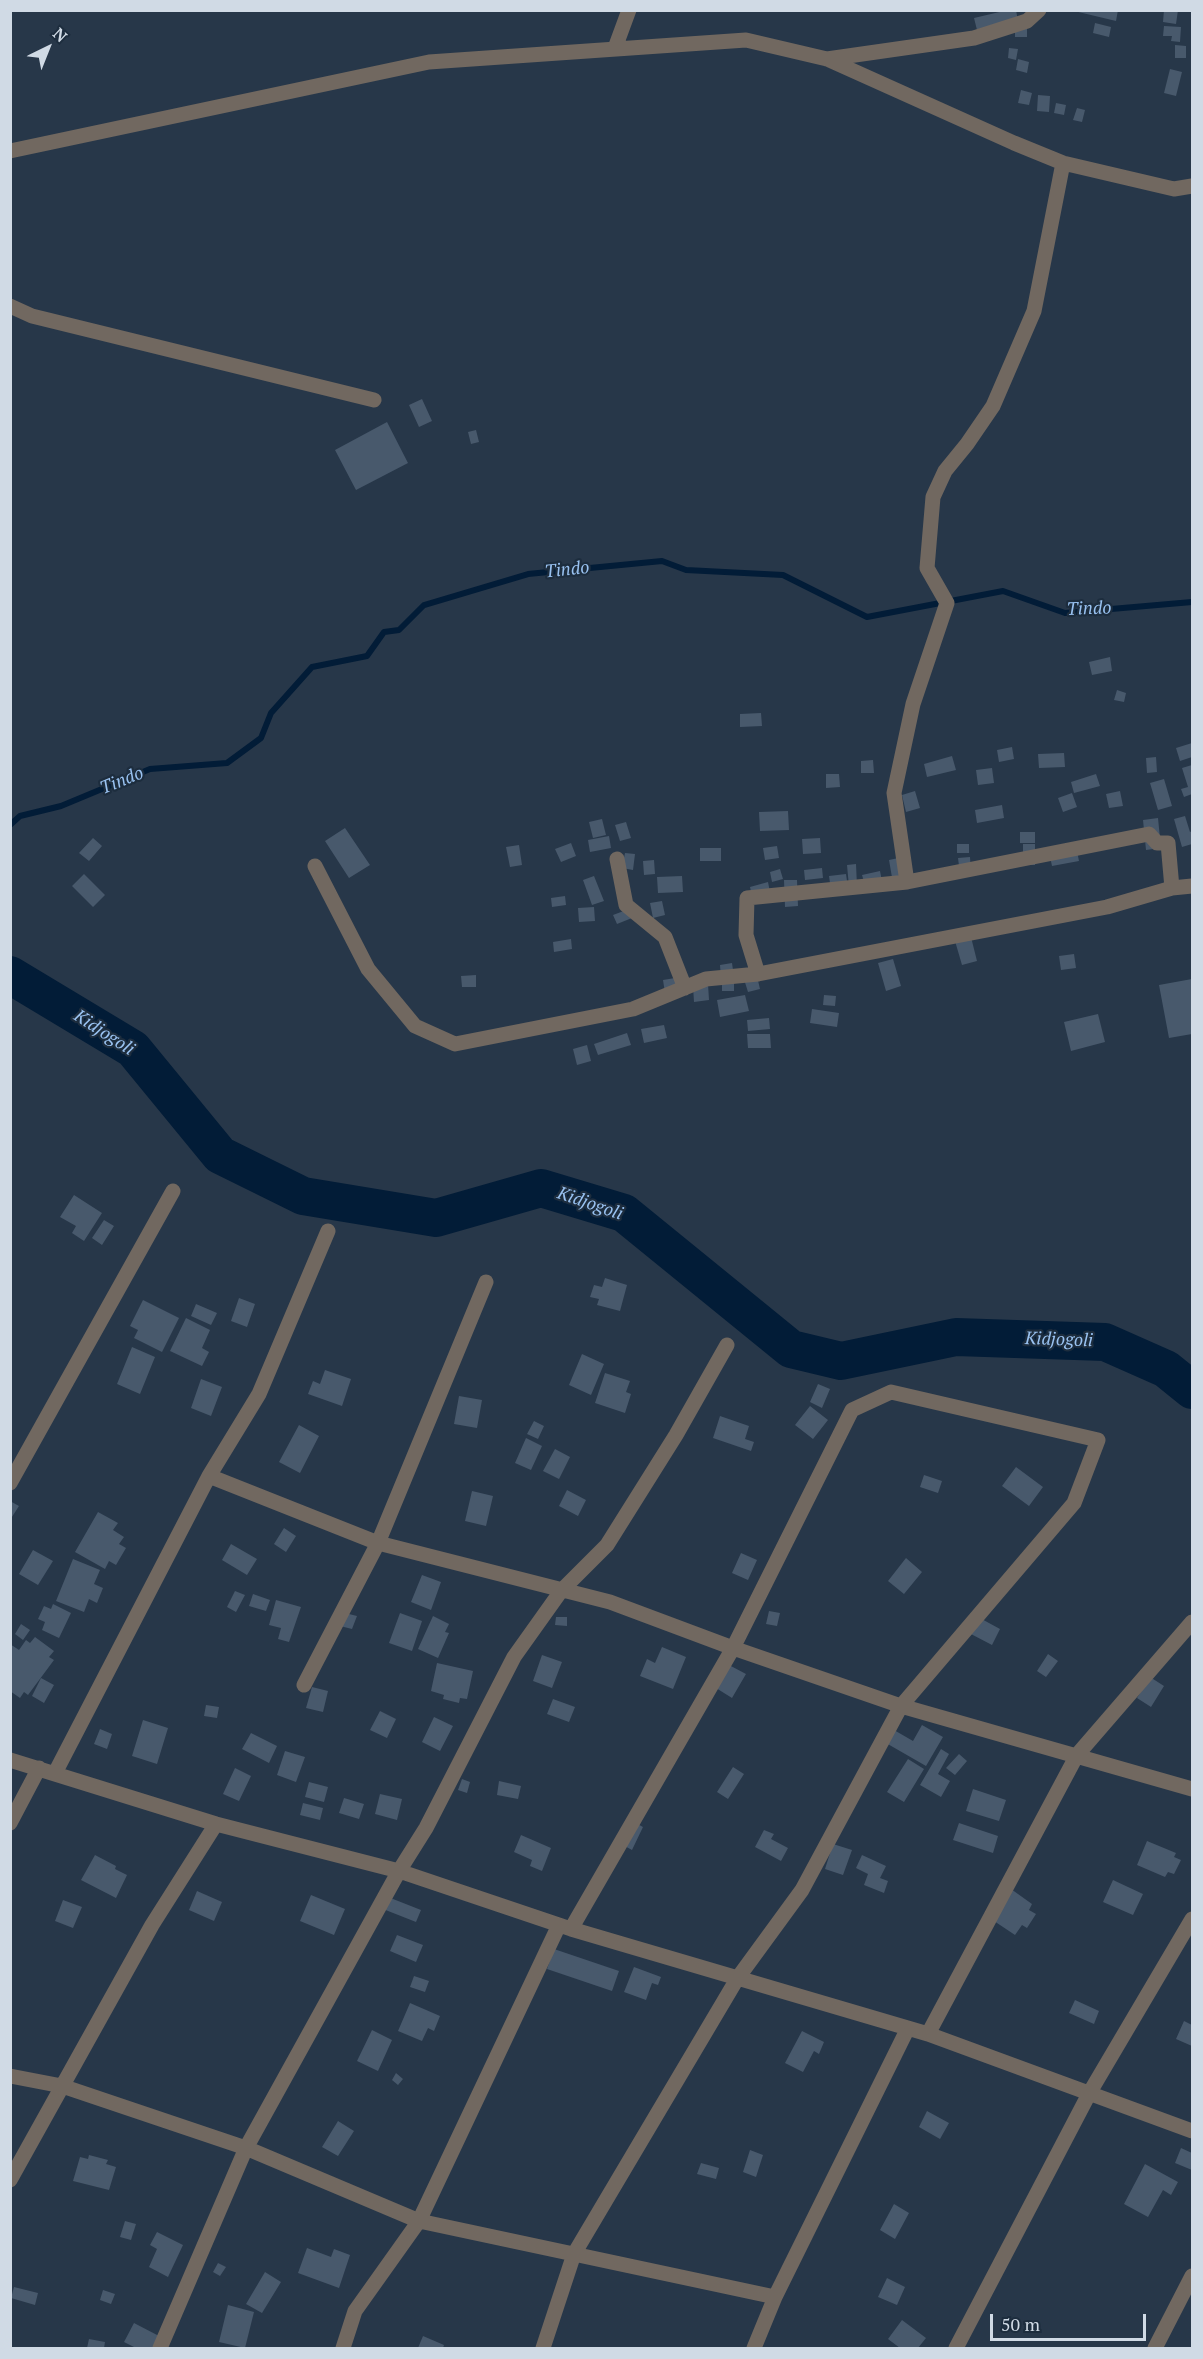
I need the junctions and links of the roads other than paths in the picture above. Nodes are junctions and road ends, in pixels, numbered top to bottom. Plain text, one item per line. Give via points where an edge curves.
1 (629, 10) edge
2 (1039, 10) edge
3 (615, 48) junction
4 (826, 59) junction
5 (10, 151) edge
6 (1063, 163) junction
7 (1192, 186) edge
8 (10, 306) edge
9 (374, 400) dead end
10 (617, 859) dead end
11 (315, 866) dead end
12 (907, 882) junction
13 (1192, 886) edge
14 (1172, 888) junction
15 (758, 975) junction
16 (685, 988) junction
17 (173, 1191) dead end
18 (328, 1231) dead end
19 (486, 1282) dead end
20 (727, 1345) dead end
21 (209, 1476) junction
22 (10, 1483) edge
23 (378, 1543) junction
24 (561, 1591) junction
25 (1192, 1622) edge
26 (733, 1648) junction
27 (304, 1685) dead end
28 (901, 1706) junction
29 (1077, 1755) junction
30 (10, 1760) edge
31 (39, 1768) junction
32 (55, 1773) junction
33 (1192, 1789) edge
34 (10, 1823) edge
35 (216, 1824) junction
36 (399, 1871) junction
37 (1192, 1918) edge
38 (565, 1927) junction
39 (737, 1979) junction
40 (908, 2028) junction
41 (928, 2034) junction
42 (10, 2076) edge
43 (62, 2086) junction
44 (1090, 2092) junction
45 (1192, 2131) edge
46 (246, 2148) junction
47 (10, 2180) edge
48 (419, 2221) junction
49 (574, 2254) junction
50 (1192, 2276) edge
51 (775, 2297) junction
52 (1162, 2347) edge
53 (160, 2349) edge
54 (343, 2349) edge
55 (543, 2349) edge
56 (754, 2349) edge
57 (956, 2349) edge

1 - 3 street
2 - 4 street via 1027,21 974,38
3 - 4 street via 746,40
3 - 5 street via 429,62
4 - 6 street
6 - 7 street via 1174,189
6 - 12 street via 1034,311 993,406 945,471 933,497 927,568 947,603 913,704 894,793
8 - 9 street via 32,316
10 - 16 street via 626,905 665,937
11 - 16 street via 368,969 415,1026 455,1044 633,1009
12 - 14 street via 1149,834 1156,843 1168,843
12 - 15 street via 747,898 746,935
13 - 14 street
14 - 15 street via 1107,907
15 - 16 street via 706,979
17 - 22 street
18 - 21 street via 259,1394
19 - 23 street
20 - 24 street via 607,1545
21 - 23 street
21 - 32 street
23 - 24 street
23 - 27 street
24 - 26 street via 610,1602
24 - 36 street via 514,1657 426,1828
25 - 29 street
26 - 28 street
26 - 28 street via 852,1410 891,1392 1098,1440 1074,1503
26 - 38 street
28 - 29 street
28 - 39 street via 802,1890
29 - 33 street
29 - 41 street
30 - 31 street
31 - 32 street
31 - 34 street
32 - 35 street
35 - 36 street
35 - 43 street via 152,1925
36 - 38 street
36 - 46 street
37 - 44 street
38 - 39 street
38 - 48 street
39 - 40 street
39 - 49 street
40 - 41 street
40 - 51 street
41 - 44 street
42 - 43 street
43 - 46 street
43 - 47 street
44 - 45 street
44 - 57 street
46 - 48 street
46 - 53 street
48 - 49 street
48 - 54 street via 355,2311
49 - 51 street
49 - 55 street
50 - 52 street
51 - 56 street

